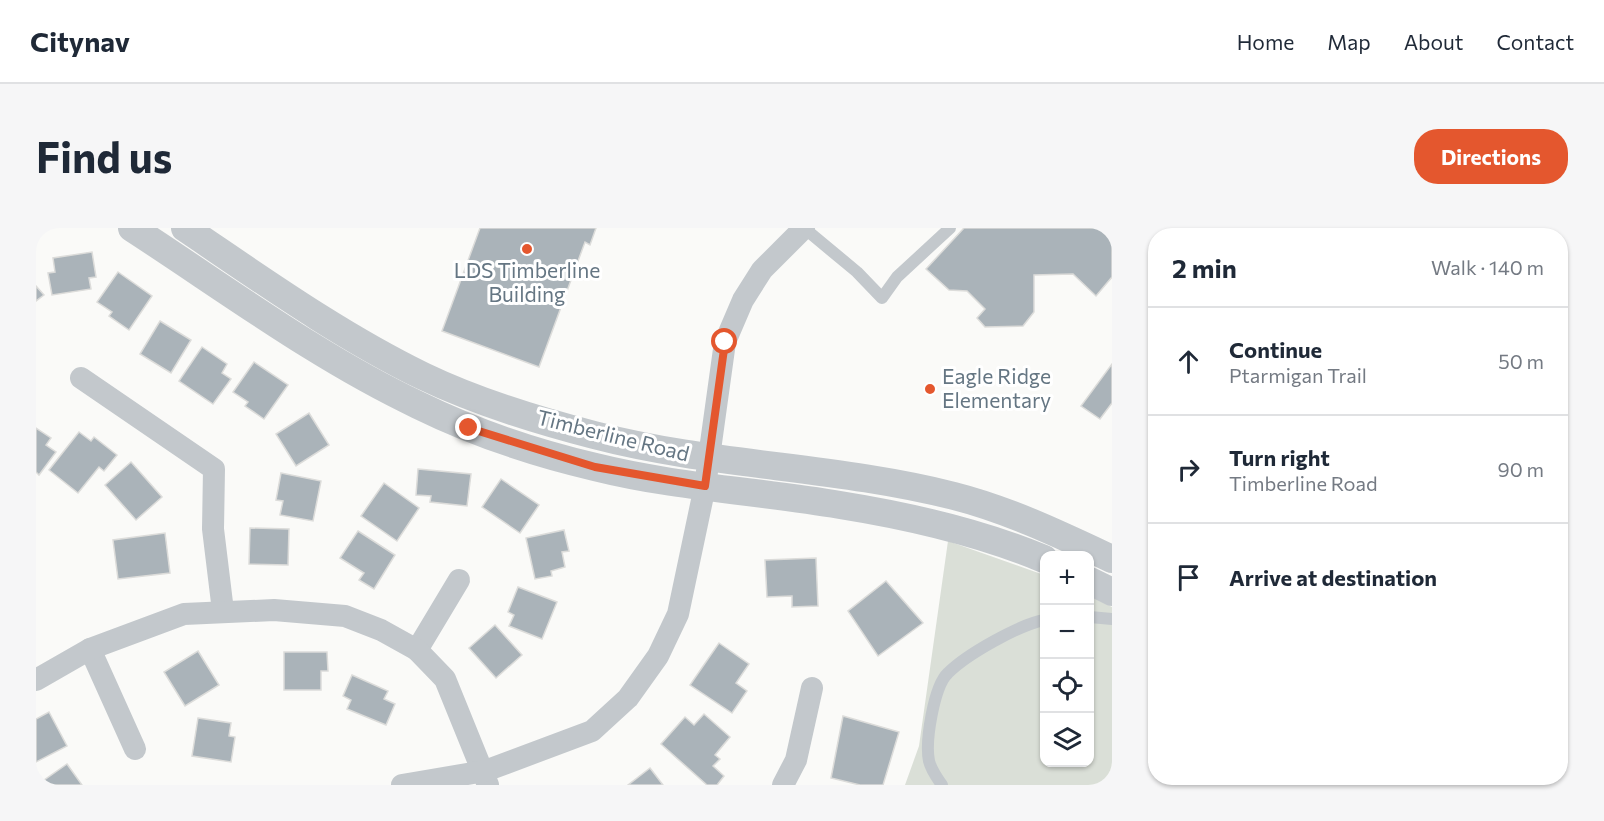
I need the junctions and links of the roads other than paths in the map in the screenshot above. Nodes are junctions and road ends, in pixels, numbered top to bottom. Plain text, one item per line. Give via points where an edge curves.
1 (132, 228) edge
2 (804, 228) edge
3 (950, 228) edge
4 (179, 236) edge
5 (81, 378) dead end
6 (708, 459) junction
7 (705, 486) junction
8 (1040, 558) edge
9 (1112, 559) edge
10 (459, 580) dead end
11 (1094, 583) edge
12 (1112, 592) edge
13 (223, 611) junction
14 (1094, 617) edge
15 (1112, 619) edge
16 (1040, 621) edge
17 (90, 649) junction
18 (417, 650) junction
19 (36, 680) edge
20 (812, 688) dead end
21 (135, 749) dead end
22 (487, 778) edge
23 (402, 785) edge
24 (783, 785) edge
25 (942, 785) edge

1 - 4 street, Timberline Road
2 - 3 lane via 882,298 897,277
2 - 6 street via 762,270 743,300 725,342
4 - 6 street, Timberline Road via 425,377 541,420
4 - 7 street, Timberline Road via 278,324 416,405 469,428 595,467
5 - 13 street via 214,469 213,529
6 - 7 street
6 - 9 street, Timberline Road via 891,483 954,496 1004,511
7 - 8 street, Timberline Road via 840,504 942,526
7 - 22 street via 678,614 658,656 628,698 592,731
10 - 18 street
11 - 12 street
13 - 17 street via 184,614
13 - 18 street via 283,610 345,616
14 - 15 lane
16 - 25 lane via 987,646 948,672 939,685 929,760
17 - 19 street
17 - 21 street
18 - 22 street via 445,679
20 - 24 street via 796,760
22 - 23 street

